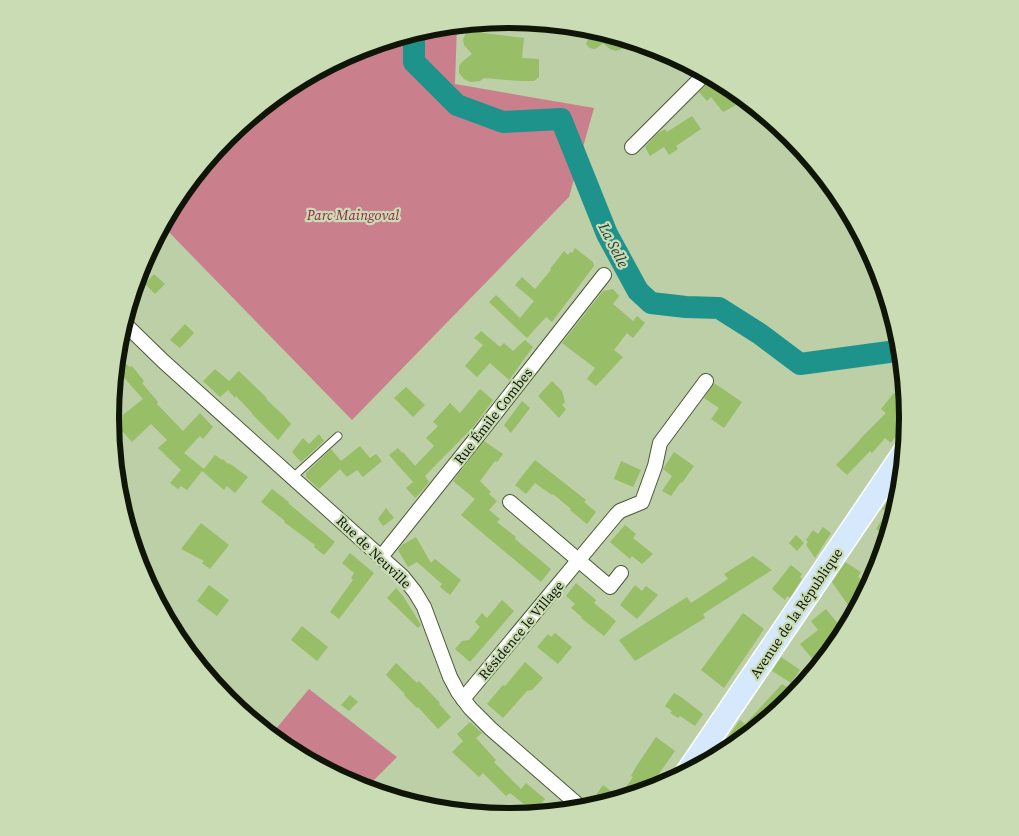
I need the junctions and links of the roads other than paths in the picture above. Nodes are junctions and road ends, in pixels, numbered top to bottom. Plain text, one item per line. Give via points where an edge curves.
1 (700, 78) edge
2 (632, 147) dead end
3 (604, 275) dead end
4 (130, 329) edge
5 (706, 380) dead end
6 (338, 436) dead end
7 (897, 465) edge
8 (293, 477) junction
9 (510, 502) dead end
10 (380, 557) junction
11 (578, 560) junction
12 (622, 573) dead end
13 (463, 699) junction
14 (695, 761) edge
15 (576, 803) edge

1 - 2 street
3 - 10 street, Rue Émile Combes
4 - 8 street, Rue de Neuville
5 - 11 street, Résidence le Village via 663,439 642,502 620,511
6 - 8 lane
7 - 14 main road, Avenue de la République
8 - 10 street, Rue de Neuville
9 - 11 street
10 - 13 street, Rue de Neuville via 403,577 420,599 453,685
11 - 12 street via 610,587
11 - 13 street, Résidence le Village
13 - 15 street, Rue de Neuville via 476,716

